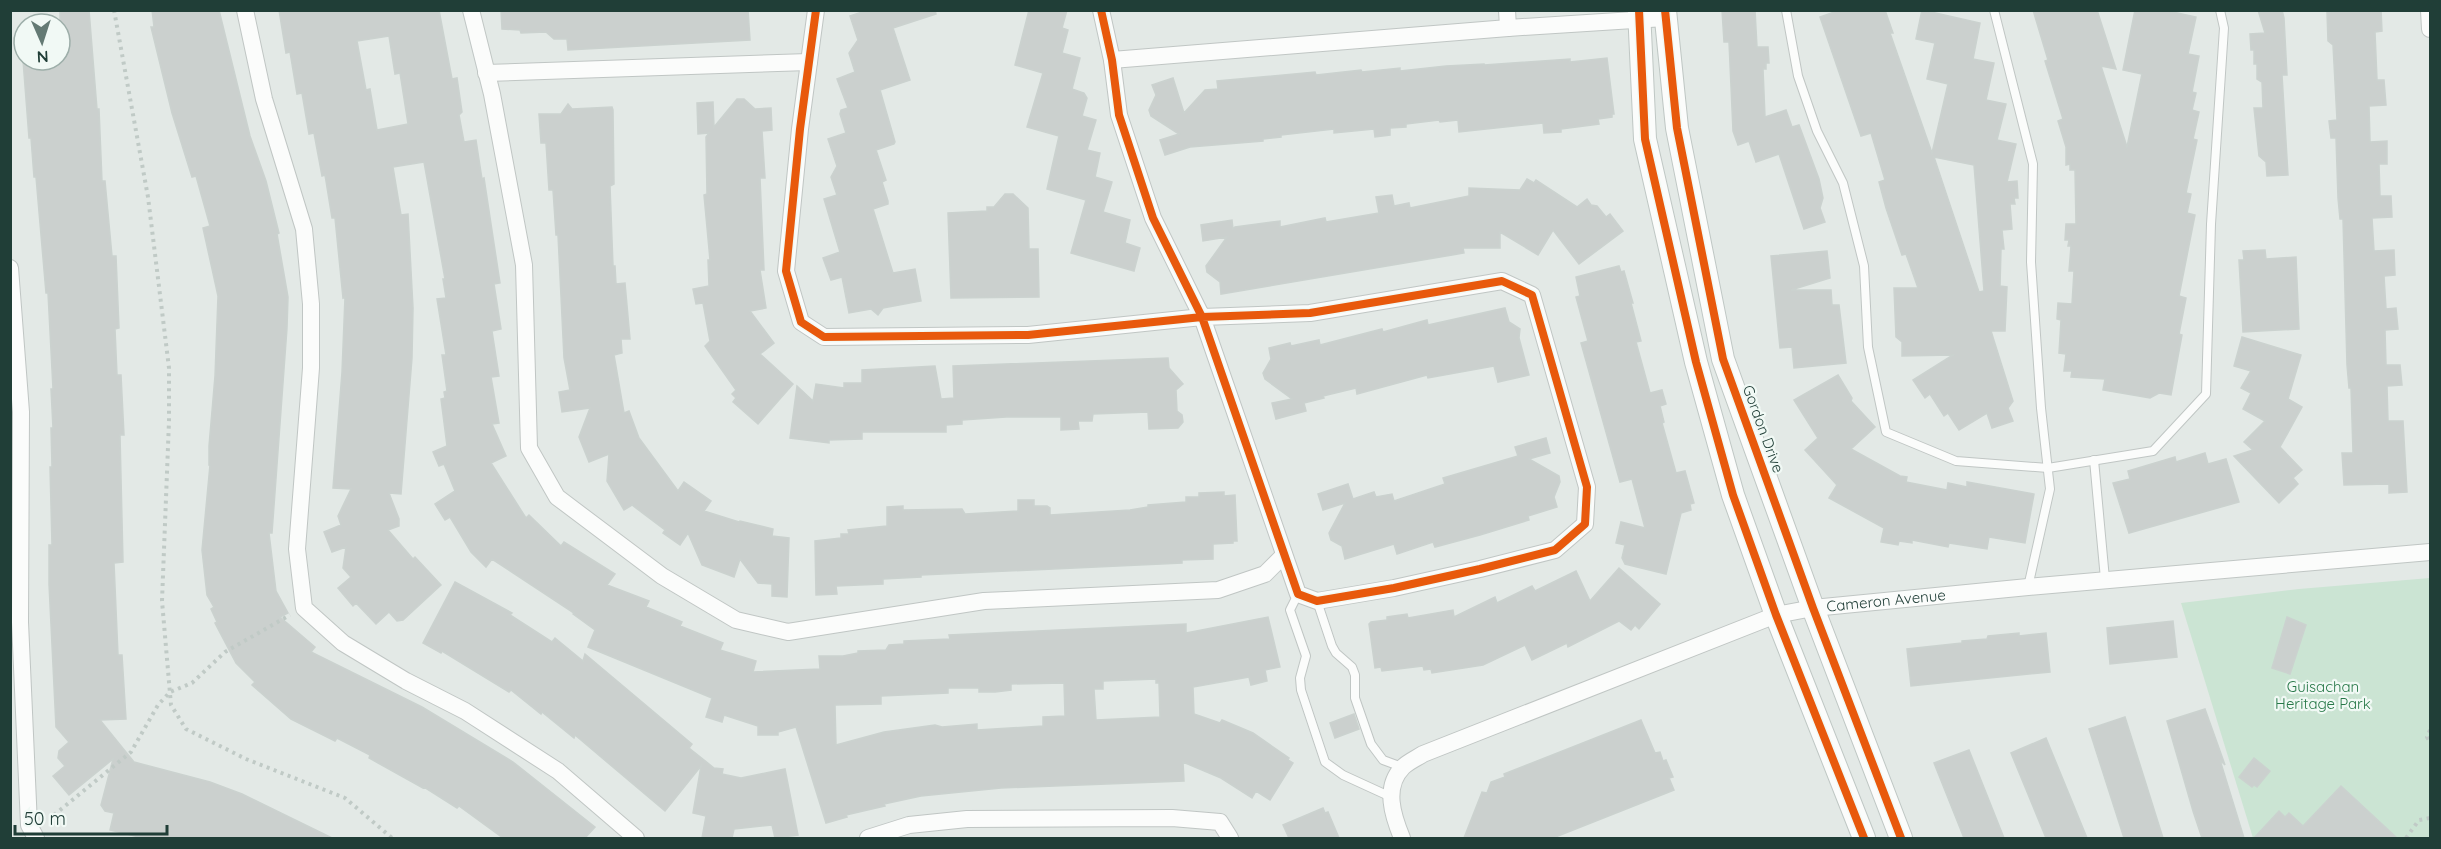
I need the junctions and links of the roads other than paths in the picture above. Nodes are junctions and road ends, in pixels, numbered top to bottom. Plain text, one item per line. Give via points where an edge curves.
1 (245, 10) edge
2 (471, 10) edge
3 (816, 10) edge
4 (1101, 10) edge
5 (1507, 10) edge
6 (1786, 10) edge
7 (1995, 10) edge
8 (2220, 10) edge
9 (2429, 10) edge
10 (1665, 14) edge
11 (1639, 16) edge
12 (1508, 28) junction
13 (2430, 29) edge
14 (1112, 60) junction
15 (809, 62) junction
16 (486, 73) junction
17 (10, 268) edge
18 (1202, 317) junction
19 (2094, 460) junction
20 (2048, 468) junction
21 (2430, 552) edge
22 (1284, 555) junction
23 (2105, 579) junction
24 (2028, 587) junction
25 (1298, 594) junction
26 (1317, 601) junction
27 (1813, 608) junction
28 (1776, 615) junction
29 (1402, 767) junction
30 (1390, 797) junction
31 (36, 838) edge
32 (636, 838) edge
33 (868, 838) edge
34 (1230, 838) edge
35 (1402, 838) edge
36 (1864, 838) edge
37 (1901, 838) edge

1 - 32 street via 264,99 304,229 311,304 311,368 297,549 304,608 343,643 465,711 558,771
2 - 16 street
3 - 15 street
4 - 14 street
5 - 12 street
6 - 20 lane via 1798,76 1817,131 1843,183 1864,266 1868,347 1886,432 1956,461
7 - 20 lane via 2033,164 2031,262
8 - 19 lane via 2224,28 2211,224 2206,394 2153,451
9 - 13 street
10 - 11 street
10 - 27 main road, Gordon Drive via 1677,128 1723,359
11 - 12 street
11 - 28 main road via 1645,139 1696,362 1732,495
12 - 14 street
14 - 18 street via 1119,115 1153,218
15 - 16 street
15 - 18 street via 786,271 801,322 824,337 1028,335
16 - 22 street via 524,265 529,448 557,497 662,576 736,620 788,632 984,601 1218,590 1265,574
17 - 31 street via 21,412 20,622 28,813
18 - 22 street
18 - 26 street via 1310,313 1502,281 1532,296 1587,487 1585,524 1555,550 1405,586
19 - 20 lane
19 - 23 lane
20 - 24 lane via 2050,489
21 - 23 street, Cameron Avenue
22 - 25 street
23 - 24 street, Cameron Avenue
24 - 27 street, Cameron Avenue
25 - 26 street
25 - 30 lane via 1290,610 1306,656 1301,690 1325,762
26 - 29 lane via 1332,646 1352,667 1355,698 1371,744 1383,760
27 - 28 street, Cameron Avenue
27 - 37 main road, Gordon Drive
28 - 29 street, Cameron Avenue via 1423,754
28 - 36 main road
29 - 30 street
30 - 35 street
33 - 34 street via 909,825 967,819 1172,818 1220,822

